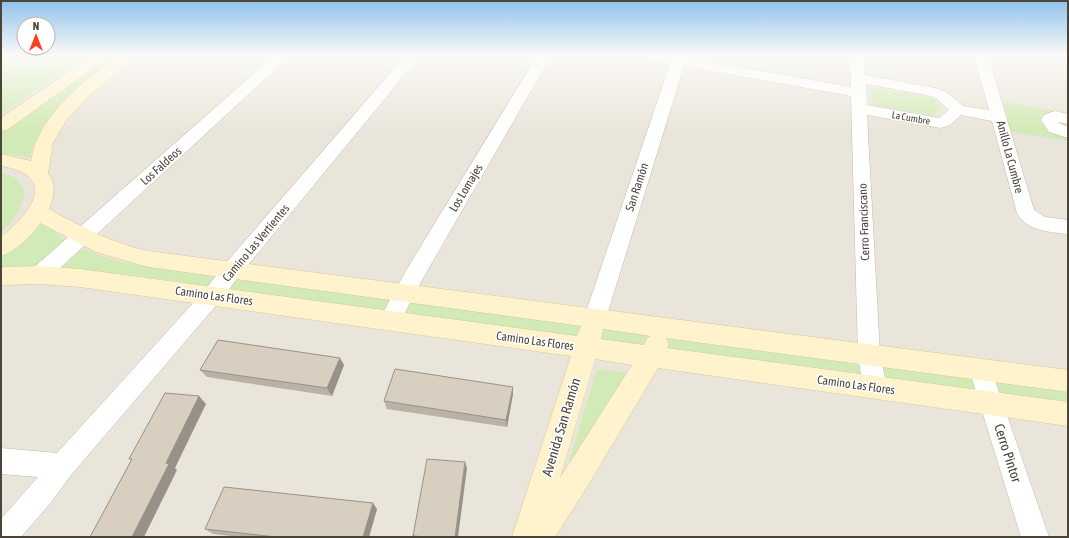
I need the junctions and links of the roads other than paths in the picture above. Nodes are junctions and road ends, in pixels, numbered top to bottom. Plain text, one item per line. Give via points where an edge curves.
1 (66, 81) edge
2 (94, 81) edge
3 (255, 81) edge
4 (392, 81) edge
5 (529, 81) edge
6 (672, 81) edge
7 (793, 81) edge
8 (858, 81) edge
9 (988, 81) edge
10 (859, 94) junction
11 (958, 110) junction
12 (999, 117) junction
13 (1068, 119) edge
14 (1, 126) edge
15 (1068, 133) edge
16 (1, 160) edge
17 (39, 173) junction
18 (38, 212) junction
19 (1068, 227) edge
20 (82, 237) junction
21 (1, 248) edge
22 (232, 270) junction
23 (39, 275) junction
24 (1, 276) edge
25 (404, 294) junction
26 (212, 296) junction
27 (595, 318) junction
28 (390, 320) junction
29 (665, 327) junction
30 (585, 348) junction
31 (869, 355) junction
32 (651, 357) junction
33 (980, 369) junction
34 (1068, 380) edge
35 (875, 387) junction
36 (991, 403) junction
37 (1068, 414) edge
38 (1, 461) edge
39 (62, 466) junction
40 (3, 537) edge
41 (527, 537) edge
42 (538, 537) edge
43 (1035, 537) edge

1 - 14 street
2 - 17 street via 56,123 46,139
3 - 20 street, Los Faldeos
4 - 22 street, Camino Las Vertientes
5 - 25 street, Los Lomajes
6 - 27 street, San Ramón
7 - 10 street, La Cumbre
8 - 10 street, Cerro Franciscano
9 - 12 street, Anillo La Cumbre
10 - 11 street, La Cumbre via 934,92
10 - 11 street, La Cumbre via 941,123
10 - 31 street, Cerro Franciscano
11 - 12 street
12 - 19 street, Anillo La Cumbre via 1026,213 1032,220 1041,224
13 - 15 street via 1055,116 1049,120 1055,128
16 - 17 street via 22,163
17 - 18 street via 45,186 45,194
18 - 20 street
18 - 21 street via 21,232
20 - 22 street via 130,256
20 - 23 street, Los Faldeos
22 - 25 street
22 - 26 street, Camino Las Vertientes
23 - 24 street, Camino Las Flores
23 - 26 street, Camino Las Flores
25 - 27 street
25 - 28 street, Los Lomajes
26 - 28 street, Camino Las Flores
26 - 39 street, Camino Las Vertientes
27 - 29 street
27 - 30 street, Avenida San Ramón
28 - 30 street, Camino Las Flores
29 - 31 street
29 - 32 street
30 - 32 street, Camino Las Flores
30 - 41 street, Avenida San Ramón
31 - 33 street
31 - 35 street, Cerro Franciscano
32 - 35 street, Camino Las Flores
32 - 42 street
33 - 34 street
33 - 36 street, Cerro Pintor
35 - 36 street, Camino Las Flores
36 - 37 street, Camino Las Flores
36 - 43 street, Cerro Pintor
38 - 39 street
39 - 40 street, Camino Las Vertientes via 43,492

